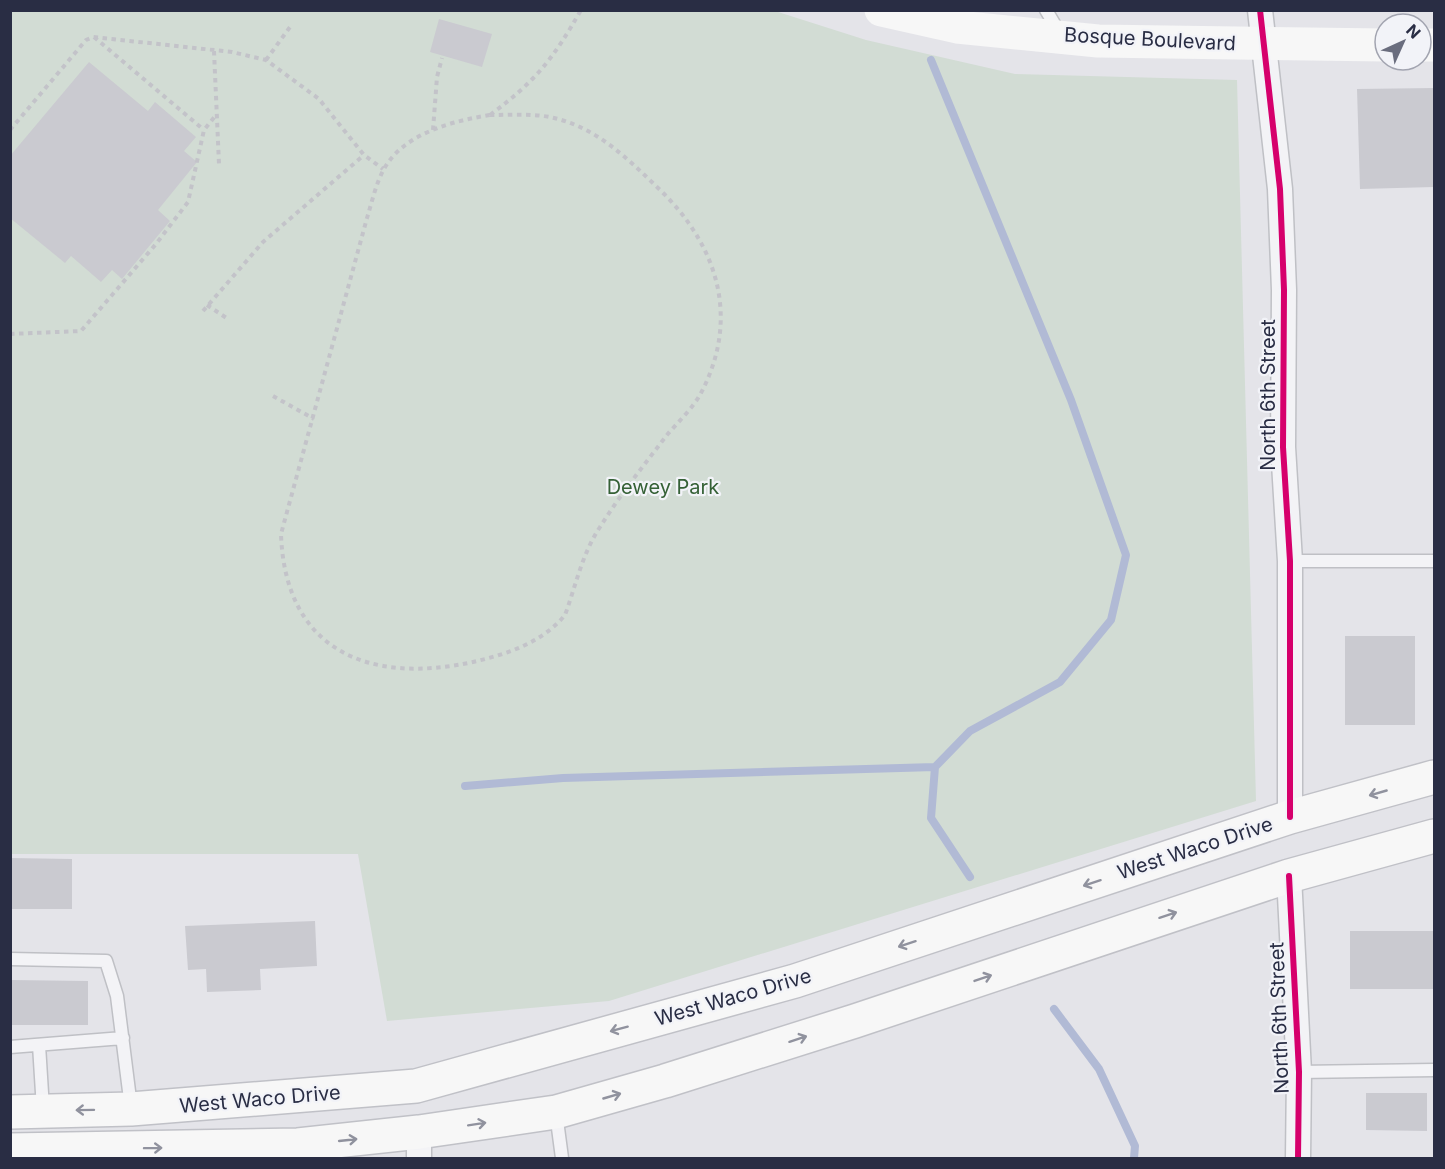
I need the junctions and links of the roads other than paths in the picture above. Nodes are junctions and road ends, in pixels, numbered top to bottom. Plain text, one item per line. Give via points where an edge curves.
1 (881, 10) edge
2 (1260, 10) edge
3 (1054, 23) edge
4 (1264, 44) junction
5 (1373, 45) edge
6 (1290, 561) junction
7 (1434, 561) edge
8 (1434, 777) edge
9 (1290, 817) junction
10 (1434, 836) edge
11 (1289, 876) junction
12 (10, 959) edge
13 (123, 1038) junction
14 (39, 1045) junction
15 (10, 1047) edge
16 (1434, 1070) edge
17 (1299, 1072) junction
18 (131, 1109) junction
19 (44, 1111) junction
20 (10, 1112) edge
21 (556, 1112) junction
22 (419, 1145) edge
23 (10, 1150) edge
24 (562, 1158) edge
25 (1298, 1158) edge

1 - 3 main road, Bosque Boulevard via 957,27
2 - 4 street, North 6th Street
3 - 4 main road, Bosque Boulevard via 1098,41
4 - 5 main road, Bosque Boulevard
4 - 6 street, North 6th Street via 1280,200 1283,447
6 - 7 lane
6 - 9 street, North 6th Street
8 -> 9 main road, West Waco Drive
9 -> 18 main road, West Waco Drive via 795,981 416,1086
10 - 11 main road, West Waco Drive
11 - 17 street, North 6th Street
21 -> 11 main road, West Waco Drive via 843,1025
12 - 13 lane via 106,960 117,996
13 - 14 lane
13 - 18 lane
14 - 15 lane
14 - 19 lane
16 - 17 lane
17 - 25 street, North 6th Street
18 -> 19 main road, West Waco Drive
19 - 20 main road, West Waco Drive
22 -> 21 main road, West Waco Drive
21 - 24 lane
23 -> 22 main road, West Waco Drive

